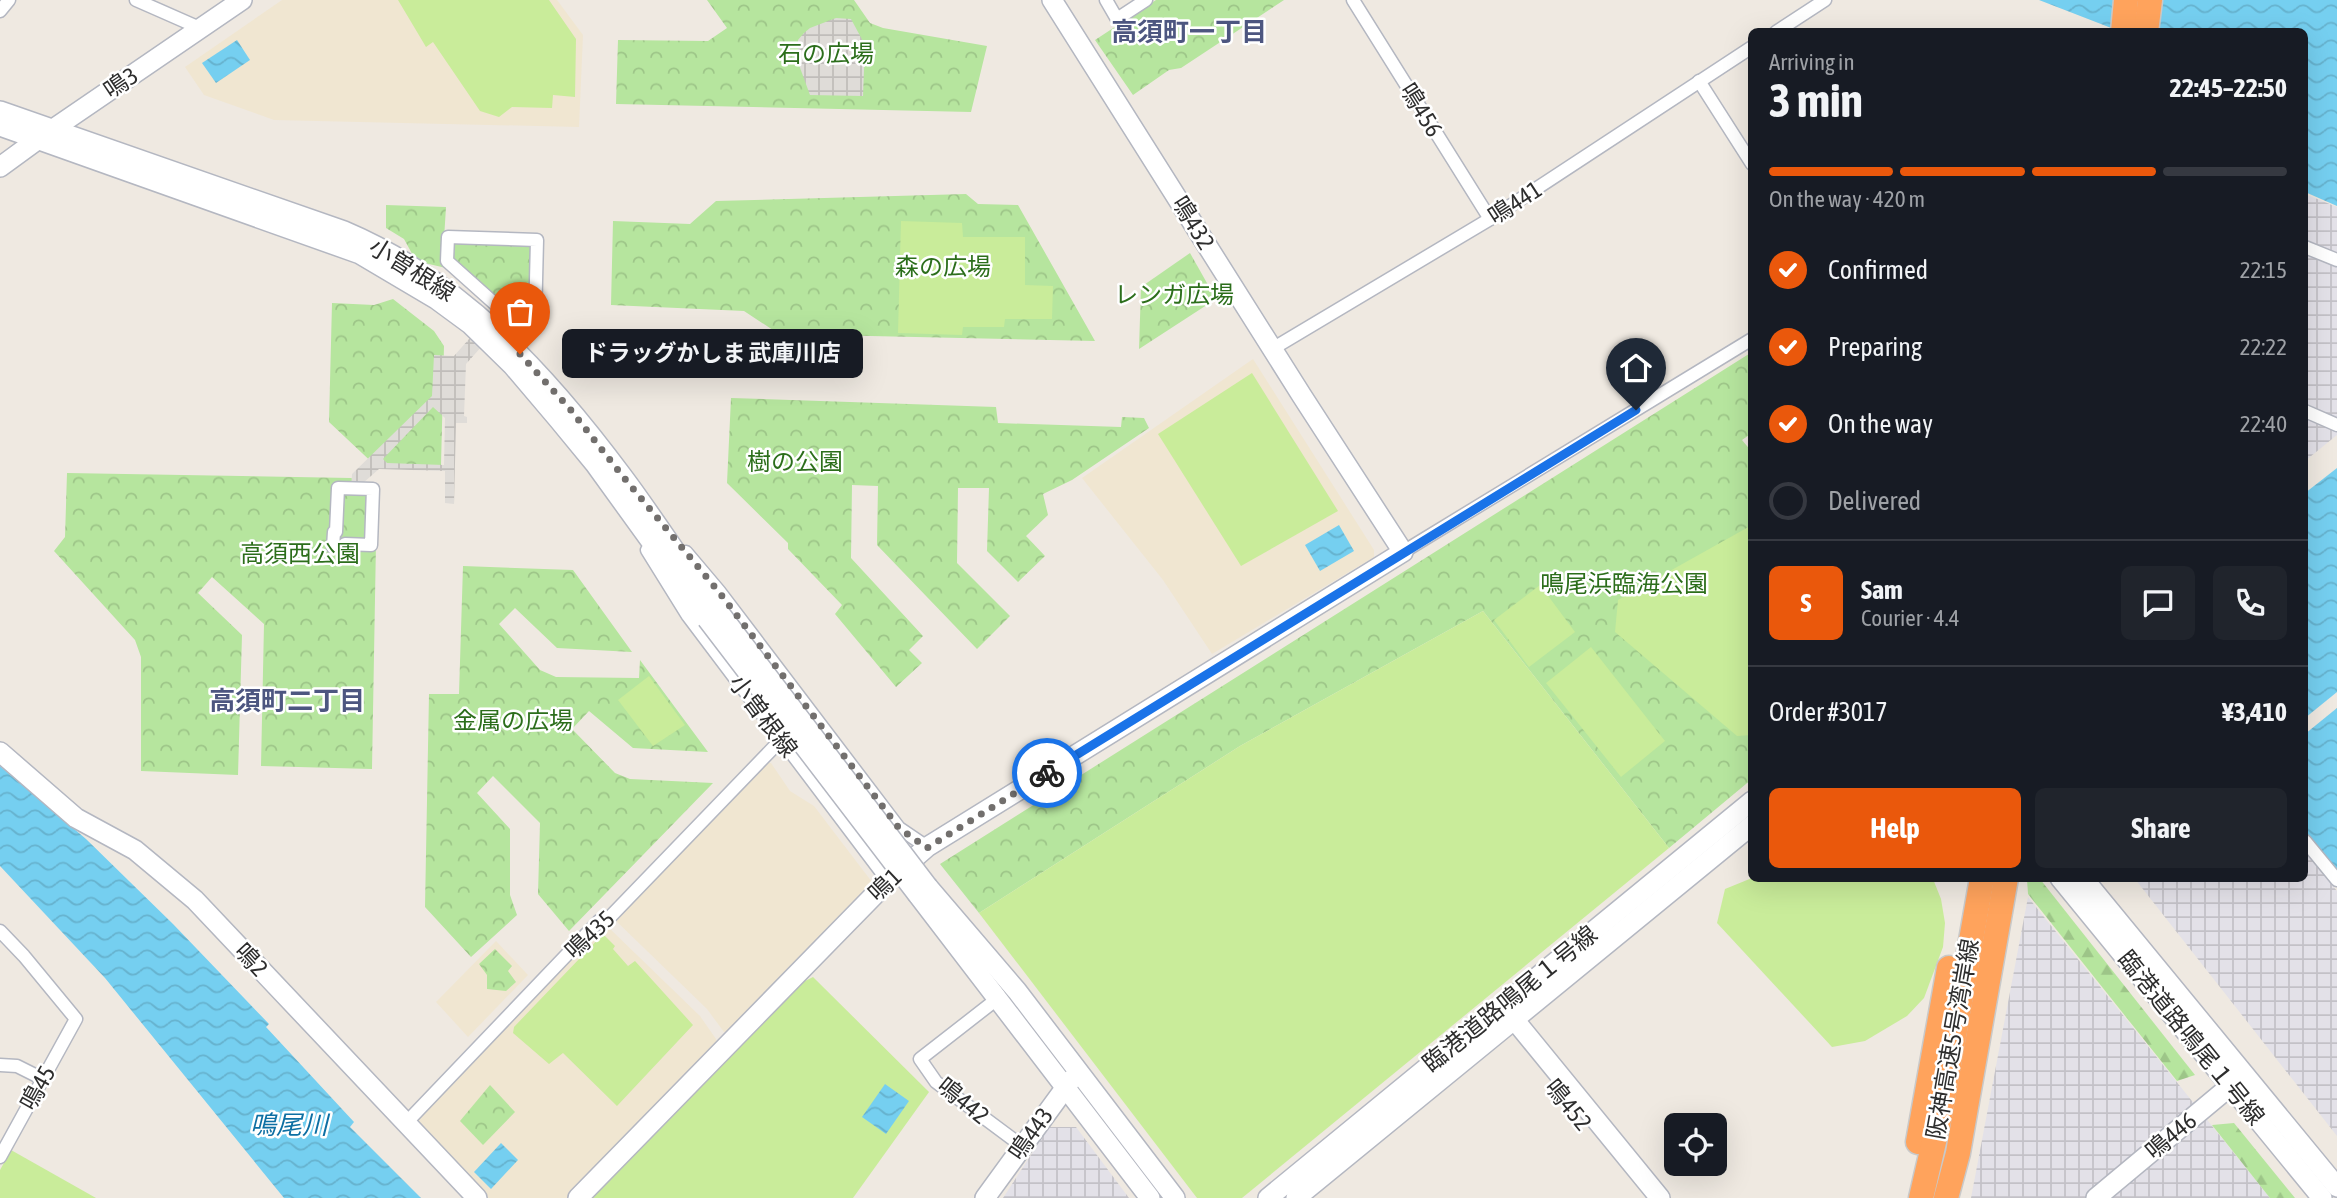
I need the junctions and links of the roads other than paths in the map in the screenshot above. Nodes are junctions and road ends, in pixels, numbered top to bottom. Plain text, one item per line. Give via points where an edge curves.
1 (9, 0) edge
2 (242, 0) edge
3 (1052, 0) edge
4 (1105, 0) edge
5 (1146, 0) edge
6 (1353, 0) edge
7 (1825, 0) edge
8 (2126, 0) edge
9 (2150, 0) edge
10 (142, 1) edge
11 (0, 10) edge
12 (1782, 28) edge
13 (2123, 28) edge
14 (2146, 28) edge
15 (202, 29) junction
16 (1748, 50) edge
17 (1699, 81) junction
18 (0, 111) edge
19 (0, 126) edge
20 (45, 134) junction
21 (1748, 158) edge
22 (0, 167) edge
23 (1490, 219) junction
24 (2308, 248) edge
25 (2337, 260) edge
26 (447, 261) joint
27 (1748, 341) edge
28 (1272, 349) junction
29 (2308, 412) edge
30 (2337, 425) edge
31 (625, 479) junction
32 (628, 510) junction
33 (333, 547) joint
34 (1403, 552) junction
35 (712, 615) junction
36 (774, 747) dead end
37 (0, 752) edge
38 (1748, 804) edge
39 (1748, 828) edge
40 (2308, 845) edge
41 (927, 848) junction
42 (2337, 880) edge
43 (888, 881) junction
44 (1964, 882) edge
45 (1981, 882) edge
46 (2005, 882) edge
47 (2019, 882) edge
48 (2064, 882) edge
49 (2086, 882) edge
50 (923, 891) junction
51 (0, 931) edge
52 (1001, 974) junction
53 (997, 999) junction
54 (1504, 1016) junction
55 (0, 1065) edge
56 (1079, 1072) junction
57 (43, 1079) junction
58 (2238, 1080) junction
59 (1064, 1086) junction
60 (405, 1124) junction
61 (1022, 1146) junction
62 (0, 1157) edge
63 (2337, 1187) edge
64 (477, 1198) edge
65 (578, 1198) edge
66 (985, 1198) edge
67 (1150, 1198) edge
68 (1175, 1198) edge
69 (1268, 1198) edge
70 (1296, 1198) edge
71 (1644, 1198) edge
72 (1660, 1198) edge
73 (1908, 1198) edge
74 (1921, 1198) edge
75 (1947, 1198) edge
76 (1962, 1198) edge
77 (2096, 1198) edge
78 (2322, 1198) edge

1 - 11 street
2 - 15 street, 鳴3
3 - 28 street, 鳴432
4 - 5 street via 1117,19
6 - 23 street, 鳴456
7 - 12 street
8 - 13 highway
9 - 14 highway
10 - 15 street
15 - 20 street, 鳴3
16 - 17 street, 鳴441
17 - 21 street
17 - 23 street, 鳴441
18 - 20 street, 小曽根線
19 - 20 street, 小曽根線
20 - 22 street, 鳴3
20 - 31 street, 小曽根線 via 345,231 402,260 466,304 501,335 539,373
20 - 32 street, 小曽根線 via 360,254 400,276 470,324 513,366
23 - 28 street, 鳴441
24 - 25 street
26 - 26 street via 448,237 537,240 535,321 514,321
27 - 34 street, 鳴1
28 - 34 street, 鳴432
29 - 30 street
31 - 35 street via 690,574
31 - 41 street, 小曽根線 via 719,592 899,828
32 - 35 street
32 - 43 street, 小曽根線 via 688,616
33 - 33 street via 371,545 373,489 338,488
34 - 41 street, 鳴1
35 - 50 street, bridge
36 - 60 street, 鳴435
37 - 60 street, 鳴2 via 76,818 135,850 195,900
38 - 54 street, 臨港道路鳴尾１号線
39 - 54 street, 臨港道路鳴尾１号線
40 - 42 street
41 - 43 street, 鳴1
43 - 65 street, 鳴1
44 - 73 highway
45 - 74 highway, 阪神高速5号湾岸線
46 - 75 highway, 阪神高速5号湾岸線
47 - 76 highway via 2012,939
48 - 58 street, 臨港道路鳴尾１号線
49 - 58 street, 臨港道路鳴尾１号線
50 - 52 street
50 - 53 street
51 - 57 street, 鳴45 via 76,1019
52 - 53 street
52 - 56 street
53 - 59 street
53 - 61 street, 鳴442 via 920,1059 936,1082
54 - 69 street, 臨港道路鳴尾１号線
54 - 70 street, 臨港道路鳴尾１号線
54 - 71 street, 鳴452
54 - 72 street, 鳴452
55 - 57 street via 17,1066
56 - 59 street, 鳴443
56 - 68 street
57 - 62 street, 鳴45
58 - 63 street, 臨港道路鳴尾１号線
58 - 77 street, 鳴446
58 - 78 street, 臨港道路鳴尾１号線
59 - 61 street, 鳴443
59 - 67 street
60 - 64 street, 鳴2
61 - 66 street, 鳴443

